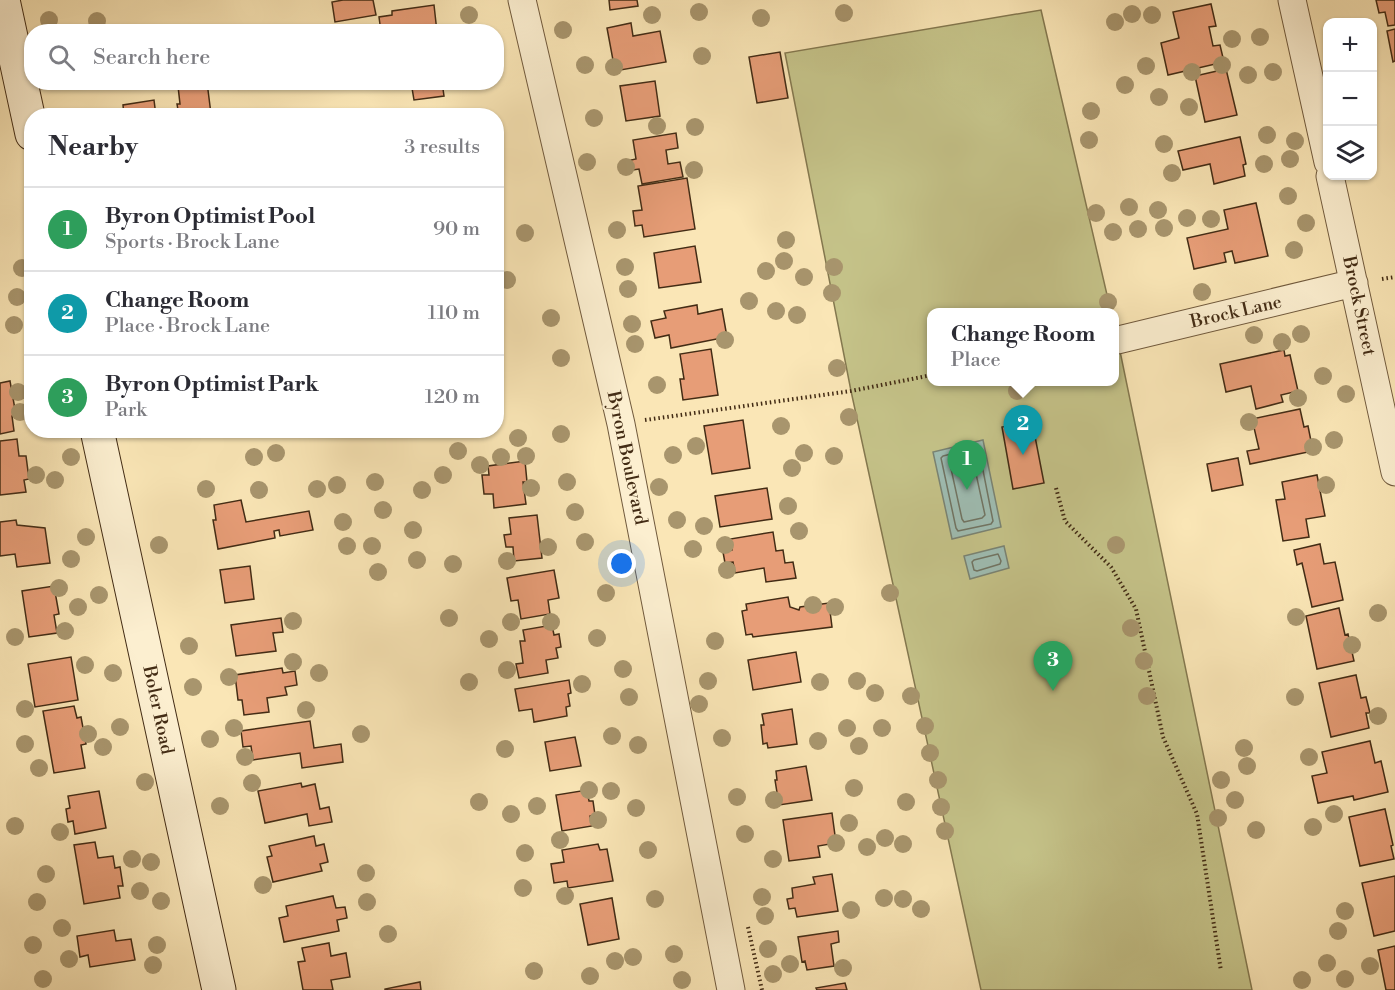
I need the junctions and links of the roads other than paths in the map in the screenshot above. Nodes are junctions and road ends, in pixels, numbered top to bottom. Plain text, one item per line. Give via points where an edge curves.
1 (3, 0) edge
2 (522, 0) edge
3 (1292, 0) edge
4 (26, 108) edge
5 (1323, 140) edge
6 (1331, 180) edge
7 (1354, 283) junction
8 (1119, 340) edge
9 (99, 438) edge
10 (1395, 472) edge
11 (219, 990) edge
12 (730, 990) edge

1 - 4 street
2 - 12 street, Byron Boulevard via 621,424
3 - 5 street
6 - 7 street, Brock Street
7 - 8 street, Brock Lane
7 - 10 street, Brock Street
9 - 11 street, Boler Road

